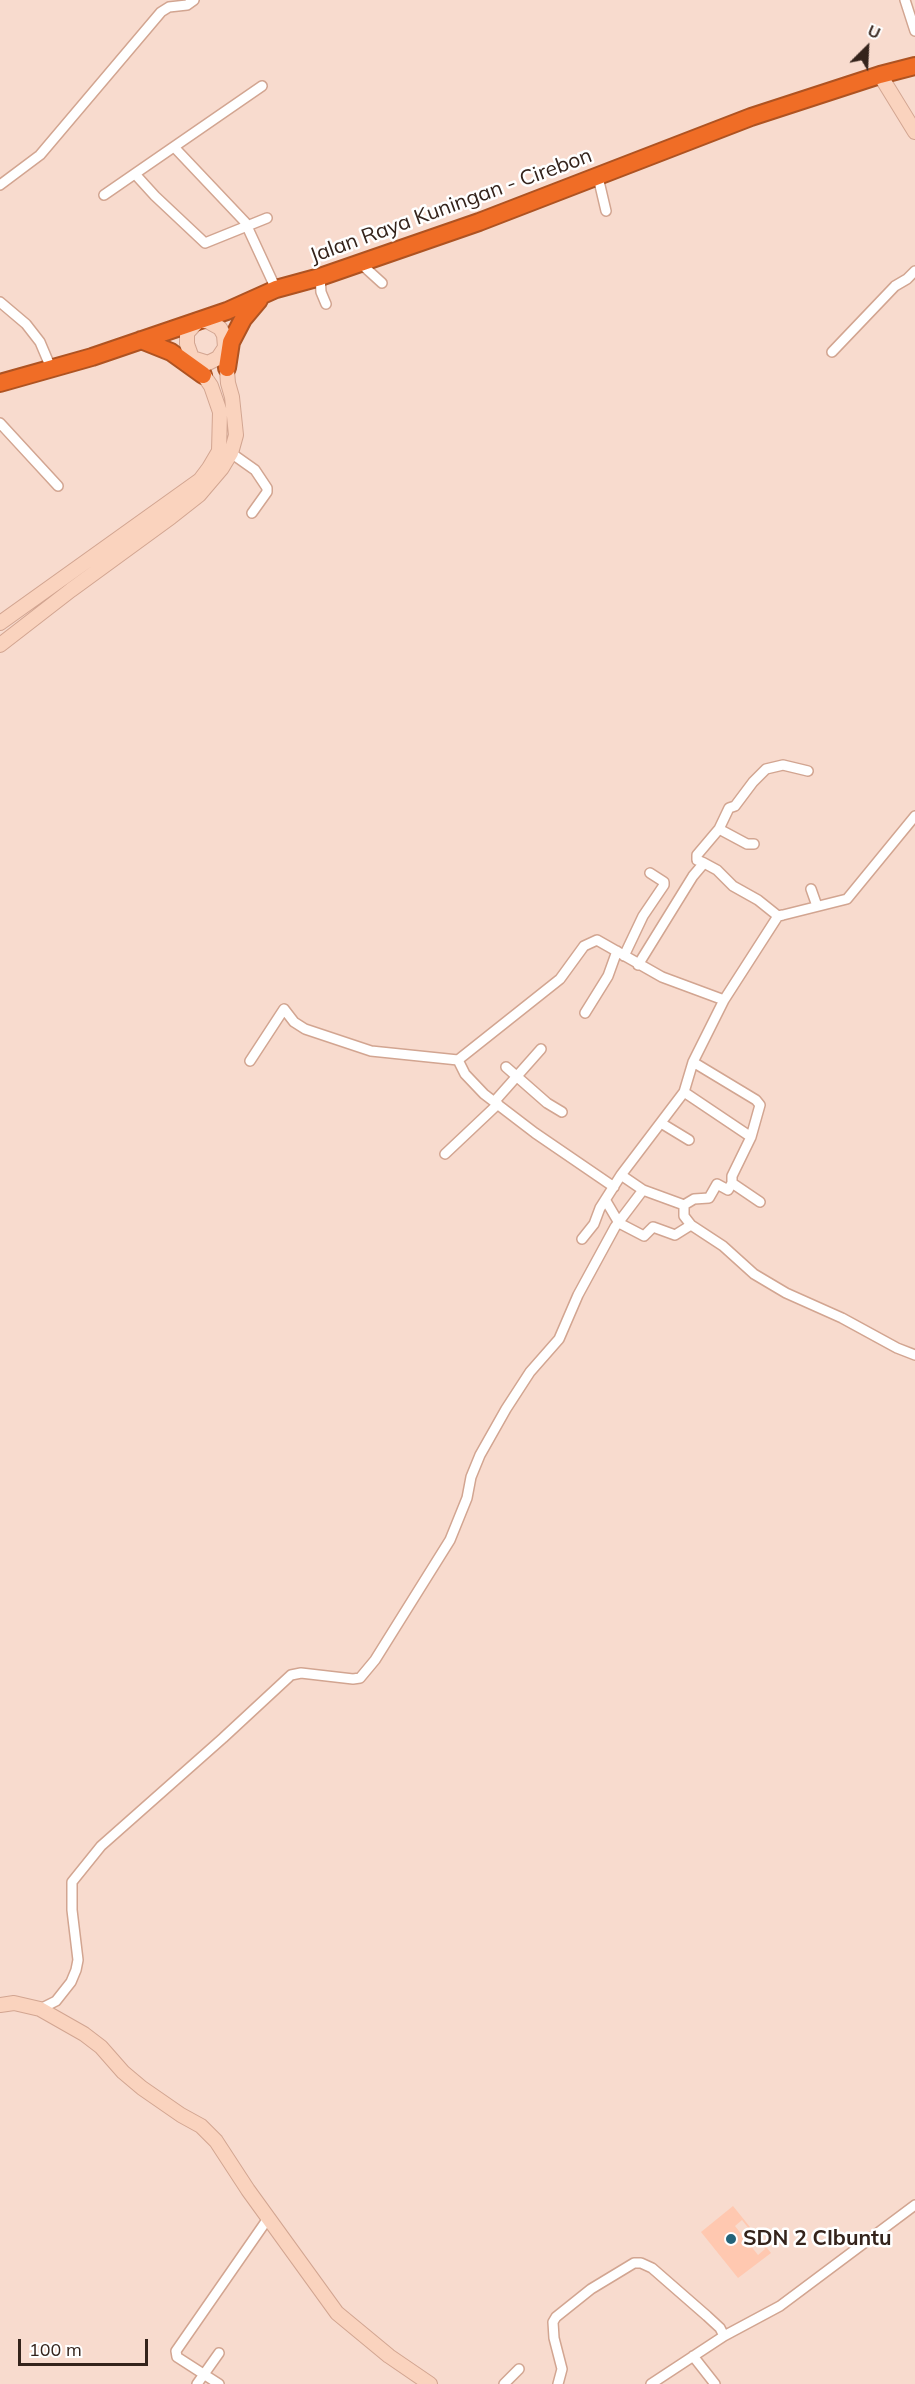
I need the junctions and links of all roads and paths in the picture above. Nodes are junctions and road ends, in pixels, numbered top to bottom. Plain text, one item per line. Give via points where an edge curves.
1 (194, 0) edge
2 (909, 4) edge
3 (915, 31) edge
4 (915, 66) edge
5 (880, 75) junction
6 (262, 86) dead end
7 (915, 132) edge
8 (174, 147) junction
9 (135, 174) junction
10 (598, 177) junction
11 (0, 186) edge
12 (104, 195) dead end
13 (606, 211) dead end
14 (267, 218) dead end
15 (247, 227) junction
16 (360, 263) junction
17 (915, 271) edge
18 (321, 277) junction
19 (382, 283) dead end
20 (270, 292) junction
21 (0, 302) edge
22 (326, 304) dead end
23 (199, 320) junction
24 (141, 340) junction
25 (224, 349) junction
26 (832, 352) dead end
27 (192, 358) junction
28 (51, 368) junction
29 (227, 376) junction
30 (207, 380) junction
31 (0, 383) edge
32 (0, 423) edge
33 (231, 453) junction
34 (58, 486) dead end
35 (252, 513) dead end
36 (0, 623) edge
37 (2, 638) edge
38 (808, 771) dead end
39 (915, 816) edge
40 (719, 829) junction
41 (754, 844) dead end
42 (704, 863) junction
43 (650, 873) dead end
44 (811, 890) dead end
45 (817, 906) junction
46 (778, 916) junction
47 (620, 954) junction
48 (638, 964) junction
49 (724, 1000) junction
50 (585, 1013) dead end
51 (541, 1049) dead end
52 (459, 1060) junction
53 (250, 1061) dead end
54 (693, 1062) junction
55 (506, 1067) dead end
56 (517, 1076) junction
57 (684, 1092) junction
58 (496, 1103) junction
59 (562, 1112) dead end
60 (661, 1123) junction
61 (751, 1137) junction
62 (689, 1140) dead end
63 (446, 1154) dead end
64 (621, 1175) junction
65 (732, 1183) junction
66 (614, 1187) junction
67 (643, 1190) junction
68 (606, 1201) junction
69 (760, 1202) dead end
70 (684, 1205) junction
71 (619, 1223) junction
72 (691, 1225) junction
73 (582, 1239) dead end
74 (915, 1355) edge
75 (0, 2005) edge
76 (40, 2009) junction
77 (915, 2205) edge
78 (269, 2217) junction
79 (724, 2336) junction
80 (219, 2353) dead end
81 (693, 2356) junction
82 (519, 2368) dead end
83 (204, 2375) junction
84 (197, 2384) edge
85 (219, 2384) edge
86 (430, 2384) edge
87 (504, 2384) edge
88 (558, 2384) edge
89 (651, 2384) edge
90 (715, 2384) edge

1 - 11 street via 165,9 40,154
2 - 3 street
4 - 5 highway, Jalan Raya Kuningan - Cirebon
5 - 7 main road
5 - 10 highway, Jalan Raya Kuningan - Cirebon via 751,117
6 - 8 street
8 - 9 street
8 - 15 street via 236,209
9 - 12 street
9 - 15 street via 202,242
10 - 13 street
10 - 16 highway, Jalan Raya Kuningan - Cirebon
14 - 15 street
15 - 20 street
16 - 18 highway, Jalan Raya Kuningan - Cirebon
16 - 19 street
17 - 26 street via 895,285
18 - 20 highway, Jalan Raya Kuningan - Cirebon
18 - 22 street
20 - 23 highway, Jalan Raya Kuningan - Cirebon
20 - 29 highway via 243,319 231,342
21 - 28 street via 40,342
23 - 24 highway, Jalan Raya Kuningan - Cirebon
23 - 25 main road via 220,328
23 - 27 main road via 187,333
24 - 28 highway, Jalan Raya Kuningan - Cirebon
24 - 30 highway via 171,352
25 - 27 main road via 208,363
25 - 29 main road
27 - 30 main road
28 - 31 highway, Jalan Raya Kuningan - Cirebon
29 - 30 main road
29 - 33 main road via 236,435
30 - 36 main road via 222,423 219,451 200,480
32 - 34 street
33 - 35 street via 255,470 267,488
33 - 37 main road via 199,495
38 - 40 street via 783,765 766,769 735,807 729,808
39 - 45 street via 847,899
40 - 41 street
40 - 42 street via 697,855 697,860
42 - 46 street
42 - 48 street
43 - 47 street via 664,885
44 - 45 street
45 - 46 street
46 - 49 street
47 - 48 street
47 - 50 street
47 - 52 street via 597,940 584,946 560,979
48 - 49 street
49 - 54 street
51 - 56 street
52 - 53 street via 371,1051 305,1029 284,1009
52 - 58 street via 465,1074
54 - 57 street
54 - 61 street via 759,1102
55 - 56 street
56 - 58 street
56 - 59 street
57 - 60 street
57 - 61 street
58 - 63 street
58 - 66 street
60 - 62 street
60 - 64 street
61 - 65 street
64 - 66 street
64 - 67 street
65 - 69 street
65 - 70 street via 728,1190 717,1184 709,1198 694,1199
66 - 68 street
67 - 70 street
67 - 71 street
68 - 71 street
68 - 73 street
70 - 72 street via 684,1216
71 - 72 street via 644,1236 653,1227 675,1236
71 - 76 street via 578,1295 559,1339 530,1372 485,1445 450,1540 375,1660 360,1678 291,1675 101,1846 72,1882 76,1970 56,2001
72 - 74 street via 723,1246 754,1274 786,1293
75 - 76 main road via 14,2003
76 - 78 main road via 84,2034 142,2088 201,2126 216,2141
77 - 79 street via 780,2306
78 - 83 street via 176,2351 177,2357
78 - 86 main road via 337,2313
79 - 81 street
79 - 88 street via 720,2328 652,2268 634,2263 591,2289 556,2317 554,2338 562,2369
80 - 83 street
81 - 89 street
81 - 90 street
82 - 87 street
83 - 84 street
83 - 85 street

